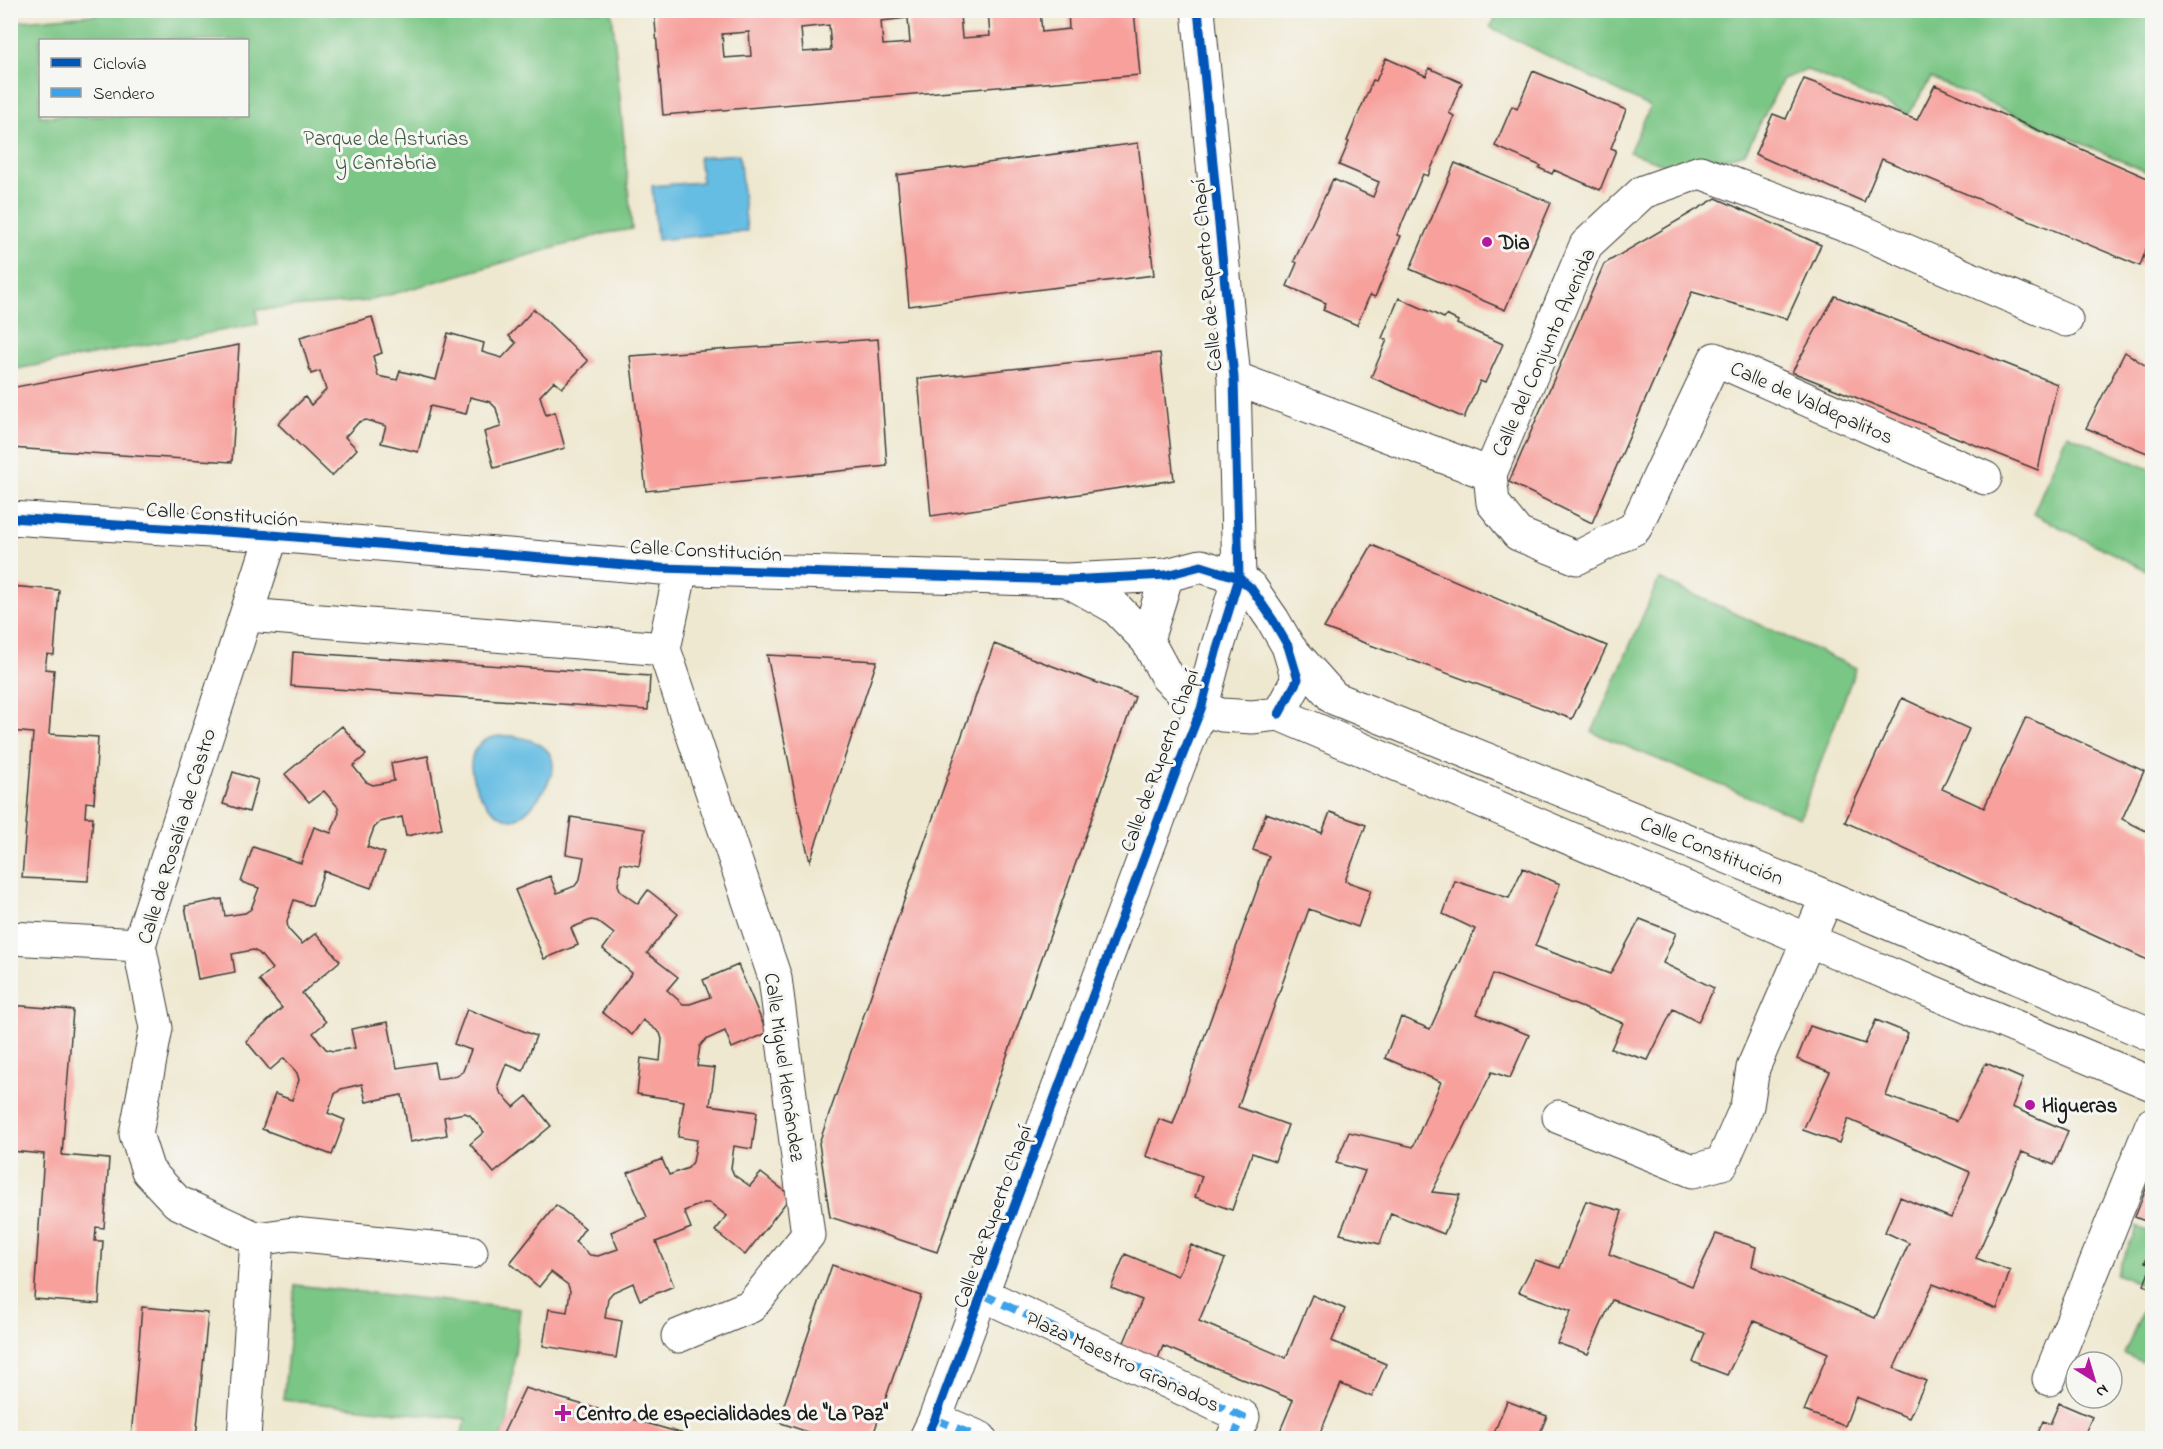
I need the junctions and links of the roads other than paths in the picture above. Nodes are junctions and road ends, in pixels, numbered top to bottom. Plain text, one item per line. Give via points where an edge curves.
1 (1198, 10) edge
2 (2066, 320) dead end
3 (1234, 378) junction
4 (1490, 474) junction
5 (1985, 478) dead end
6 (10, 518) edge
7 (272, 535) junction
8 (681, 569) junction
9 (1167, 575) junction
10 (1239, 578) junction
11 (1067, 580) junction
12 (247, 615) junction
13 (1147, 640) junction
14 (1287, 646) junction
15 (664, 649) junction
16 (1201, 710) junction
17 (1279, 714) junction
18 (1827, 897) junction
19 (10, 938) edge
20 (1808, 940) junction
21 (139, 945) junction
22 (2152, 1035) edge
23 (2152, 1084) edge
24 (1559, 1117) dead end
25 (2152, 1124) edge
26 (257, 1239) junction
27 (471, 1252) dead end
28 (982, 1294) junction
29 (678, 1336) dead end
30 (2049, 1379) dead end
31 (932, 1432) edge
32 (244, 1438) edge
33 (980, 1438) edge
34 (1233, 1438) edge

1 - 3 street, Calle de Ruperto Chapí
2 - 4 street, Calle del Conjunto Avenida via 1858,230 1700,172 1643,192 1586,245
3 - 4 street
3 - 10 street, Calle de Ruperto Chapí
4 - 5 street, Calle de Valdepalitos via 1493,503 1518,534 1577,558 1635,528 1714,359
6 - 7 street, Calle Constitución
7 - 8 street, Calle Constitución
7 - 12 street, Calle de Rosalía de Castro
8 - 11 street, Calle Constitución
8 - 15 street
9 - 10 street, Calle Constitución via 1201,566
9 - 11 street, Calle Constitución
9 - 13 street
10 - 14 street, Calle Constitución via 1251,588
10 - 16 street, Calle de Ruperto Chapí
11 - 13 street, Calle Constitución via 1115,607
12 - 15 street
12 - 21 street, Calle de Rosalía de Castro
13 - 16 street, Calle Constitución via 1167,677
14 - 17 street, Calle Constitución via 1298,680
14 - 18 street, Calle Constitución via 1334,698
15 - 29 street, Calle Miguel Hernández via 775,978 808,1235 751,1306
16 - 17 street, Calle Constitución via 1222,716
16 - 28 street, Calle de Ruperto Chapí
17 - 20 street, Calle Constitución
18 - 20 street
18 - 22 street, Calle Constitución
19 - 21 street
20 - 23 street, Calle Constitución
20 - 24 street via 1753,1068 1747,1107 1722,1163 1694,1171
21 - 26 street, Calle de Rosalía de Castro via 156,1028 136,1134 148,1171 177,1202
25 - 30 street
26 - 27 street via 293,1234
26 - 32 street
28 - 31 street, Calle de Ruperto Chapí
28 - 34 street, Plaza Maestro Granados via 1243,1417
31 - 33 street

